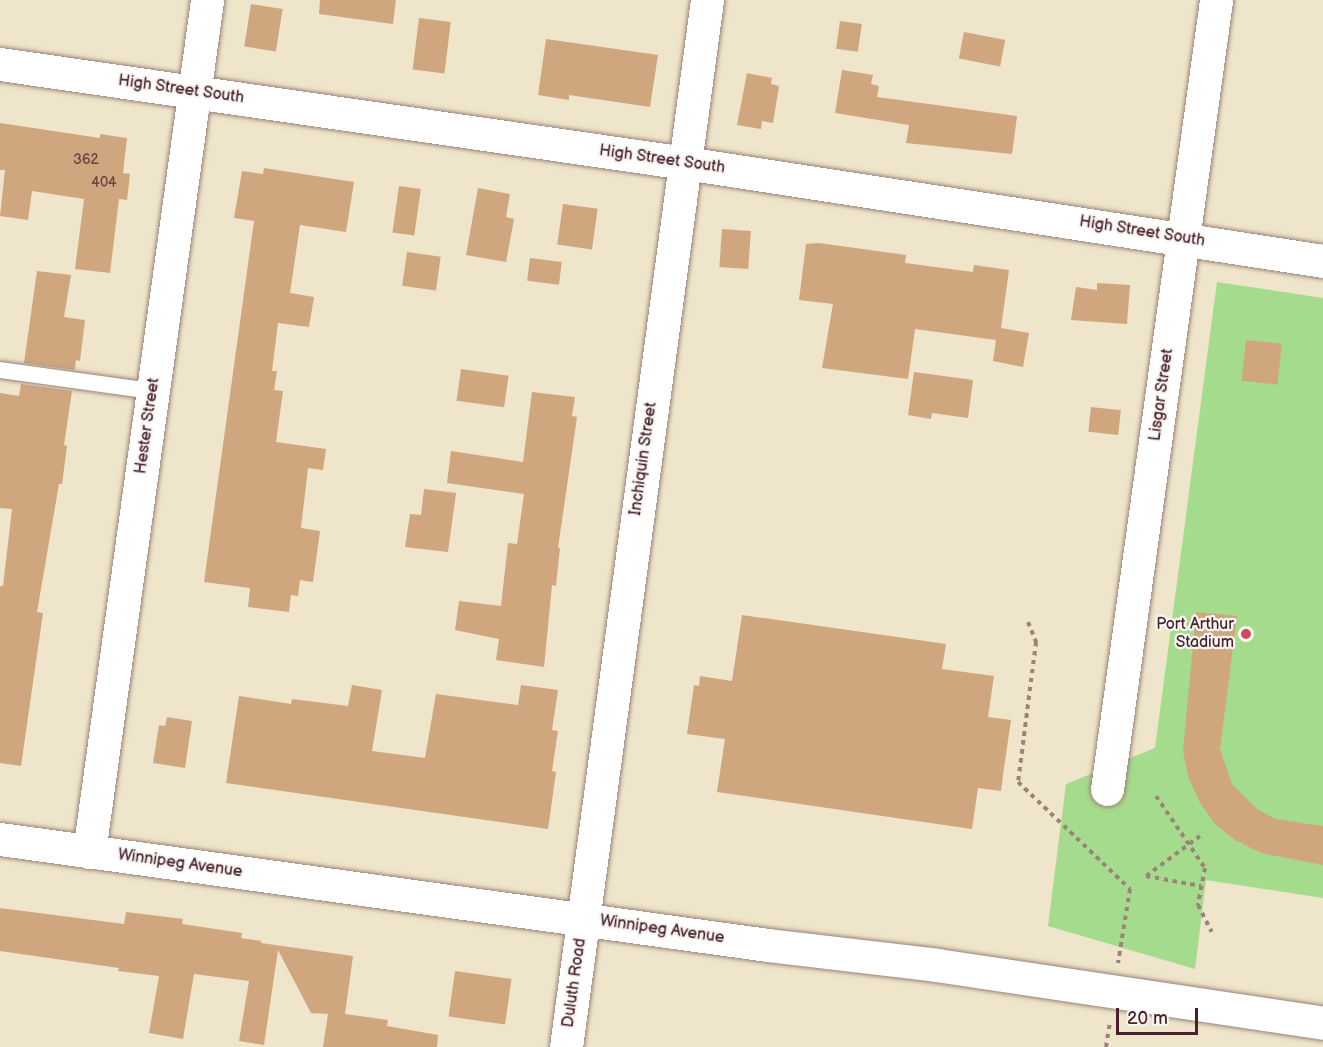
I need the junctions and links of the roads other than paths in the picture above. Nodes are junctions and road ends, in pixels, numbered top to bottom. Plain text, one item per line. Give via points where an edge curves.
1 (207, 0) edge
2 (707, 0) edge
3 (1216, 0) edge
4 (0, 64) edge
5 (195, 91) junction
6 (685, 163) junction
7 (1184, 239) junction
8 (1323, 261) edge
9 (0, 370) edge
10 (152, 391) junction
11 (1107, 789) dead end
12 (0, 839) edge
13 (89, 852) junction
14 (583, 919) junction
15 (1323, 1023) edge
16 (566, 1047) edge

1 - 5 street, Hester Street
2 - 6 street, Inchiquin Street
3 - 7 street, Lisgar Street
4 - 5 street, High Street South
5 - 6 street, High Street South
5 - 10 street, Hester Street
6 - 7 street, High Street South
6 - 14 street, Inchiquin Street
7 - 8 street, High Street South
7 - 11 street, Lisgar Street
9 - 10 lane
10 - 13 street, Hester Street
12 - 13 street, Winnipeg Avenue
13 - 14 street, Winnipeg Avenue
14 - 15 street, Winnipeg Avenue via 937,965
14 - 16 street, Duluth Road

